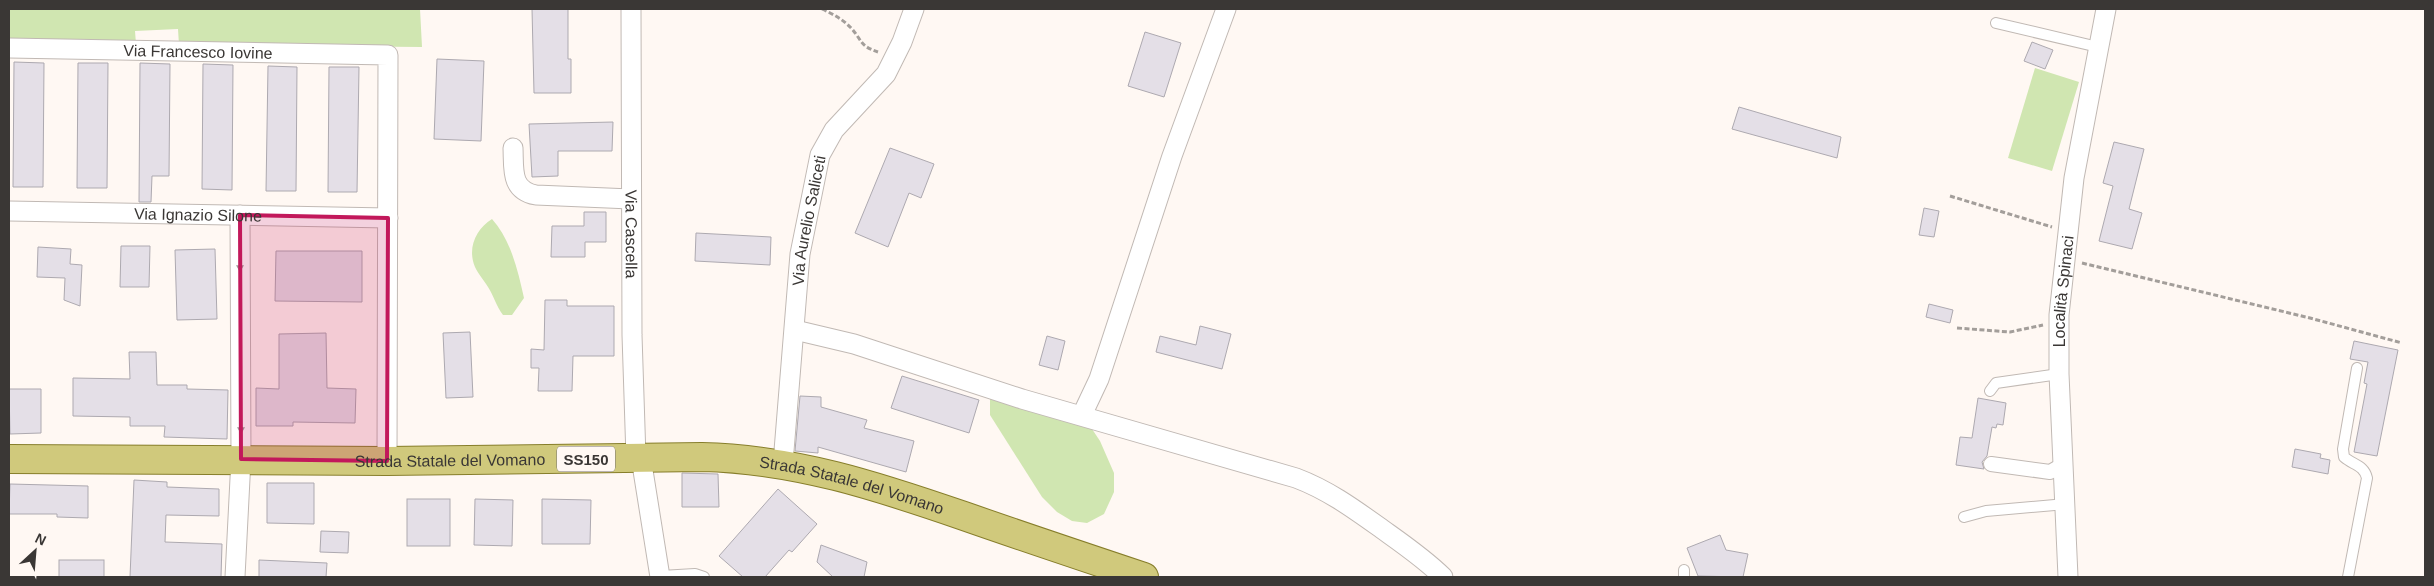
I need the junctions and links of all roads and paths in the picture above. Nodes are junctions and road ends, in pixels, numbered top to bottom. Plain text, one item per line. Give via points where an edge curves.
1 (631, 9) edge
2 (822, 9) edge
3 (914, 9) edge
4 (1226, 9) edge
5 (2106, 9) edge
6 (1996, 23) dead end
7 (2098, 46) junction
8 (9, 48) edge
9 (895, 58) junction
10 (513, 148) dead end
11 (1950, 196) dead end
12 (631, 199) junction
13 (9, 211) edge
14 (240, 215) junction
15 (388, 218) junction
16 (2068, 230) junction
17 (2064, 259) junction
18 (2059, 315) junction
19 (1957, 328) dead end
20 (795, 330) junction
21 (2402, 343) dead end
22 (2357, 368) dead end
23 (2059, 374) junction
24 (1990, 391) dead end
25 (1082, 415) junction
26 (638, 458) junction
27 (9, 459) edge
28 (241, 459) junction
29 (387, 461) junction
30 (783, 463) junction
31 (1991, 464) dead end
32 (2064, 464) junction
33 (2066, 504) junction
34 (1964, 517) dead end
35 (235, 577) edge
36 (661, 577) edge
37 (704, 577) edge
38 (1144, 577) edge
39 (1443, 577) edge
40 (2068, 577) edge
41 (2348, 577) edge

1 - 12 street, Via Cascella
2 - 9 path via 835,14 852,30 864,48
3 - 9 street, Via Aurelio Saliceti
4 - 25 street via 1172,156 1099,379
5 - 7 street, Località Spinaci
6 - 7 lane
7 - 16 street, Località Spinaci
8 - 15 street, Via Francesco Iovine via 388,55
9 - 20 street, Via Aurelio Saliceti via 881,81 830,135 820,155 800,254
10 - 12 street via 515,181 524,192
11 - 16 path
12 - 26 street, Via Cascella
13 - 14 street, Via Ignazio Silone
14 - 15 street, Via Ignazio Silone
14 -> 28 street
15 - 29 street
16 - 17 street, Località Spinaci
17 - 18 street, Località Spinaci
17 - 21 path
18 - 19 path via 2046,324 2010,332
18 - 23 street, Località Spinaci
20 - 25 street via 854,344 1022,399
20 - 30 street, Via Aurelio Saliceti
22 - 41 lane via 2343,449 2344,457 2360,466 2367,478
23 - 24 lane via 1996,383
23 - 32 street, Località Spinaci
25 - 39 street via 1305,481 1346,503
26 - 29 main road, Strada Statale del Vomano / SS150
26 - 30 main road, Strada Statale del Vomano / SS150 via 726,457
26 - 36 street, Via Cascella
27 - 28 main road, Strada Statale del Vomano / SS150
28 - 29 main road, Strada Statale del Vomano / SS150
28 - 35 street
30 - 38 main road, Strada Statale del Vomano / SS150 via 869,484
31 - 32 street via 2050,472
32 - 33 street, Località Spinaci
33 - 34 lane via 1986,510
33 - 40 street, Località Spinaci
36 - 37 lane via 695,574

